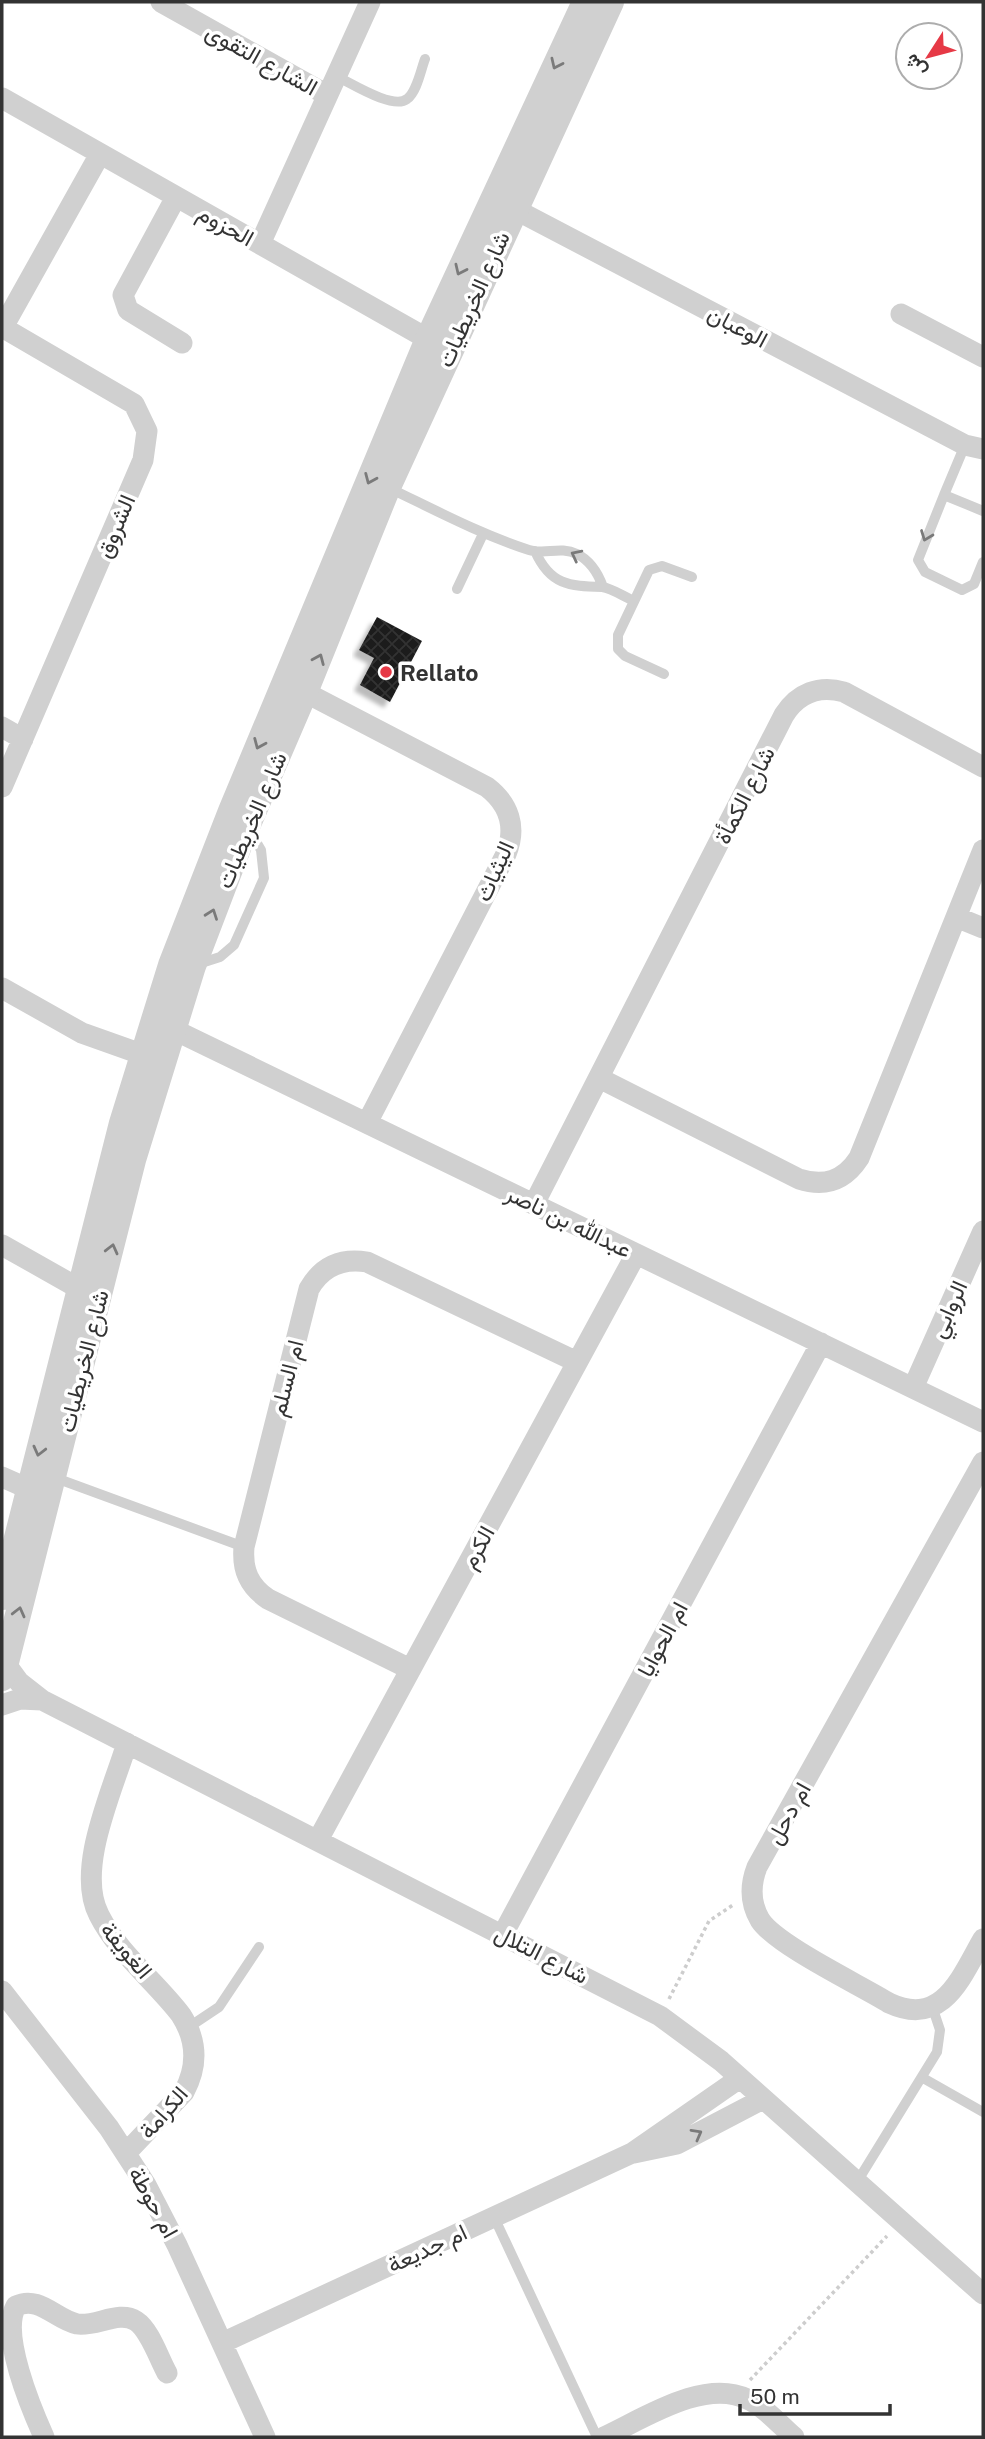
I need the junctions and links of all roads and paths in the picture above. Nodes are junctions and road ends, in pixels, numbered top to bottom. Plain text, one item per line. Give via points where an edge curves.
1 (162, 2) edge
2 (370, 2) edge
3 (585, 2) edge
4 (611, 2) edge
5 (425, 59) dead end
6 (332, 86) junction
7 (2, 98) edge
8 (100, 154) junction
9 (176, 197) junction
10 (503, 204) junction
11 (260, 244) junction
12 (901, 314) dead end
13 (2, 327) edge
14 (182, 343) dead end
15 (439, 345) junction
16 (983, 357) edge
17 (974, 447) edge
18 (388, 487) junction
19 (944, 495) junction
20 (983, 511) edge
21 (484, 534) junction
22 (535, 551) junction
23 (983, 562) edge
24 (692, 577) dead end
25 (603, 587) junction
26 (457, 589) dead end
27 (632, 600) junction
28 (664, 674) dead end
29 (295, 687) junction
30 (2, 727) edge
31 (23, 739) junction
32 (983, 767) edge
33 (2, 787) edge
34 (247, 826) junction
35 (983, 850) edge
36 (956, 917) junction
37 (983, 928) edge
38 (193, 966) junction
39 (2, 988) edge
40 (163, 1025) junction
41 (152, 1058) junction
42 (599, 1078) junction
43 (367, 1123) junction
44 (534, 1205) junction
45 (983, 1231) edge
46 (2, 1245) edge
47 (636, 1254) junction
48 (80, 1289) junction
49 (821, 1343) junction
50 (577, 1362) junction
51 (913, 1388) junction
52 (983, 1422) edge
53 (983, 1462) edge
54 (2, 1477) edge
55 (53, 1477) junction
56 (29, 1489) junction
57 (244, 1547) junction
58 (2, 1597) edge
59 (410, 1669) junction
60 (4, 1670) edge
61 (42, 1700) junction
62 (2, 1704) edge
63 (127, 1743) junction
64 (318, 1840) junction
65 (753, 1903) junction
66 (503, 1934) junction
67 (983, 1940) edge
68 (259, 1947) dead end
69 (2, 1991) edge
70 (932, 2006) junction
71 (660, 2016) junction
72 (189, 2027) junction
73 (740, 2078) junction
74 (923, 2078) junction
75 (763, 2099) junction
76 (983, 2112) edge
77 (126, 2153) junction
78 (632, 2153) junction
79 (857, 2182) junction
80 (494, 2217) junction
81 (901, 2221) junction
82 (983, 2294) edge
83 (222, 2343) junction
84 (167, 2374) dead end
85 (2, 2389) edge
86 (737, 2395) junction
87 (27, 2399) junction
88 (44, 2437) edge
89 (265, 2437) edge
90 (597, 2437) edge
91 (604, 2437) edge
92 (793, 2437) edge

1 - 6 street, الشارع التقوى
2 - 6 street, الشارع التقوى
3 -> 10 street, شارع الخريطيات
4 - 10 street, شارع الخريطيات
5 - 6 lane via 412,93 398,102
6 - 11 street, الشارع التقوى
7 - 8 street, الحزوم
8 - 9 street, الحزوم
8 - 13 street, الشروق
9 - 11 street, الحزوم
9 - 14 street via 123,295 128,310
10 - 15 street, شارع الخريطيات
10 - 17 street, الوعبان
11 - 15 street, الحزوم
12 - 16 street
13 - 31 street, الشروق via 126,397 144,421 147,441 143,460
15 - 18 street, شارع الخريطيات
15 -> 29 street, شارع الخريطيات
17 - 19 lane
18 - 21 lane
29 -> 18 street, شارع الخريطيات
19 - 20 lane
19 -> 23 lane via 919,555 921,569 962,590 974,584
21 - 22 lane
21 - 26 lane
22 - 25 lane via 546,570 563,583 583,589
25 -> 22 lane via 594,568 577,554 556,548
24 - 27 lane via 653,567
25 - 27 lane
27 - 28 lane via 618,635 618,649
29 - 34 street, شارع الخريطيات
29 -> 40 street, شارع الخريطيات via 201,885
29 - 43 street, اليثياث via 486,787 503,802 511,822 506,854
30 - 31 street
31 - 33 street, الشروق
32 - 42 street, شارع الكمأة via 844,692 824,689 796,699
38 -> 34 street, شارع الخريطيات
34 - 38 lane via 261,850 264,878 234,945 220,957
35 - 36 street
36 - 37 street
36 - 42 street via 859,1158 853,1168 833,1181 799,1179
38 - 40 street, شارع الخريطيات
39 - 41 street via 82,1033
40 - 41 street, شارع الخريطيات
40 - 43 street, عبدالله بن ناصر
41 - 48 street, شارع الخريطيات via 122,1124
55 -> 41 street, شارع الخريطيات
42 - 44 street, شارع الكمأة
43 - 44 street, عبدالله بن ناصر
44 - 47 street, عبدالله بن ناصر
45 - 51 street, الروابي
46 - 48 street
47 - 49 street, عبدالله بن ناصر
47 - 50 street, الكرم
48 -> 56 street, شارع الخريطيات
49 - 51 street, عبدالله بن ناصر
49 - 66 street, ام الحوايا
50 - 57 street, ام السلم via 377,1266 348,1261 328,1267 305,1298
50 - 59 street, الكرم
51 - 52 street, عبدالله بن ناصر
53 - 65 street, ام دحل via 757,1867
54 - 56 street
55 - 57 lane
60 -> 55 street, شارع الخريطيات
56 - 58 street, شارع الخريطيات
57 - 59 street, ام السلم via 246,1573 261,1594
59 - 64 street, الكرم
60 - 61 street, شارع التلال
61 - 62 street
61 - 63 street, شارع التلال
63 - 64 street, شارع التلال
63 - 72 street, الغويفة via 91,1863 90,1890 107,1928
64 - 66 street, شارع التلال
65 - 70 street via 772,1934 889,2003 910,2010
65 - 71 path via 726,1907 709,1921
66 - 71 street, شارع التلال
67 - 70 street via 951,1994
68 - 72 lane via 219,2007
69 - 77 street, ام حوطة
70 - 74 lane via 940,2041
71 - 73 street, شارع التلال
72 - 77 street, الكرامة via 194,2056 190,2081 177,2102
73 - 75 street, شارع التلال
73 - 78 street, ام جديعة
74 - 76 lane
74 - 79 lane
78 -> 75 street, ام جديعة via 677,2144
75 - 79 street, شارع التلال
77 - 83 street, ام حوطة via 177,2245
78 - 80 street, ام جديعة
79 - 81 street, شارع التلال
80 - 83 street, ام جديعة
80 - 90 lane
81 - 82 street, شارع التلال
81 - 86 path
83 - 89 street, ام حوطة
84 - 87 street via 135,2320 122,2317 76,2323 36,2304 22,2303 11,2311 8,2334 11,2357
85 - 87 street
86 - 91 street via 697,2395
86 - 92 street via 759,2406
87 - 88 street

